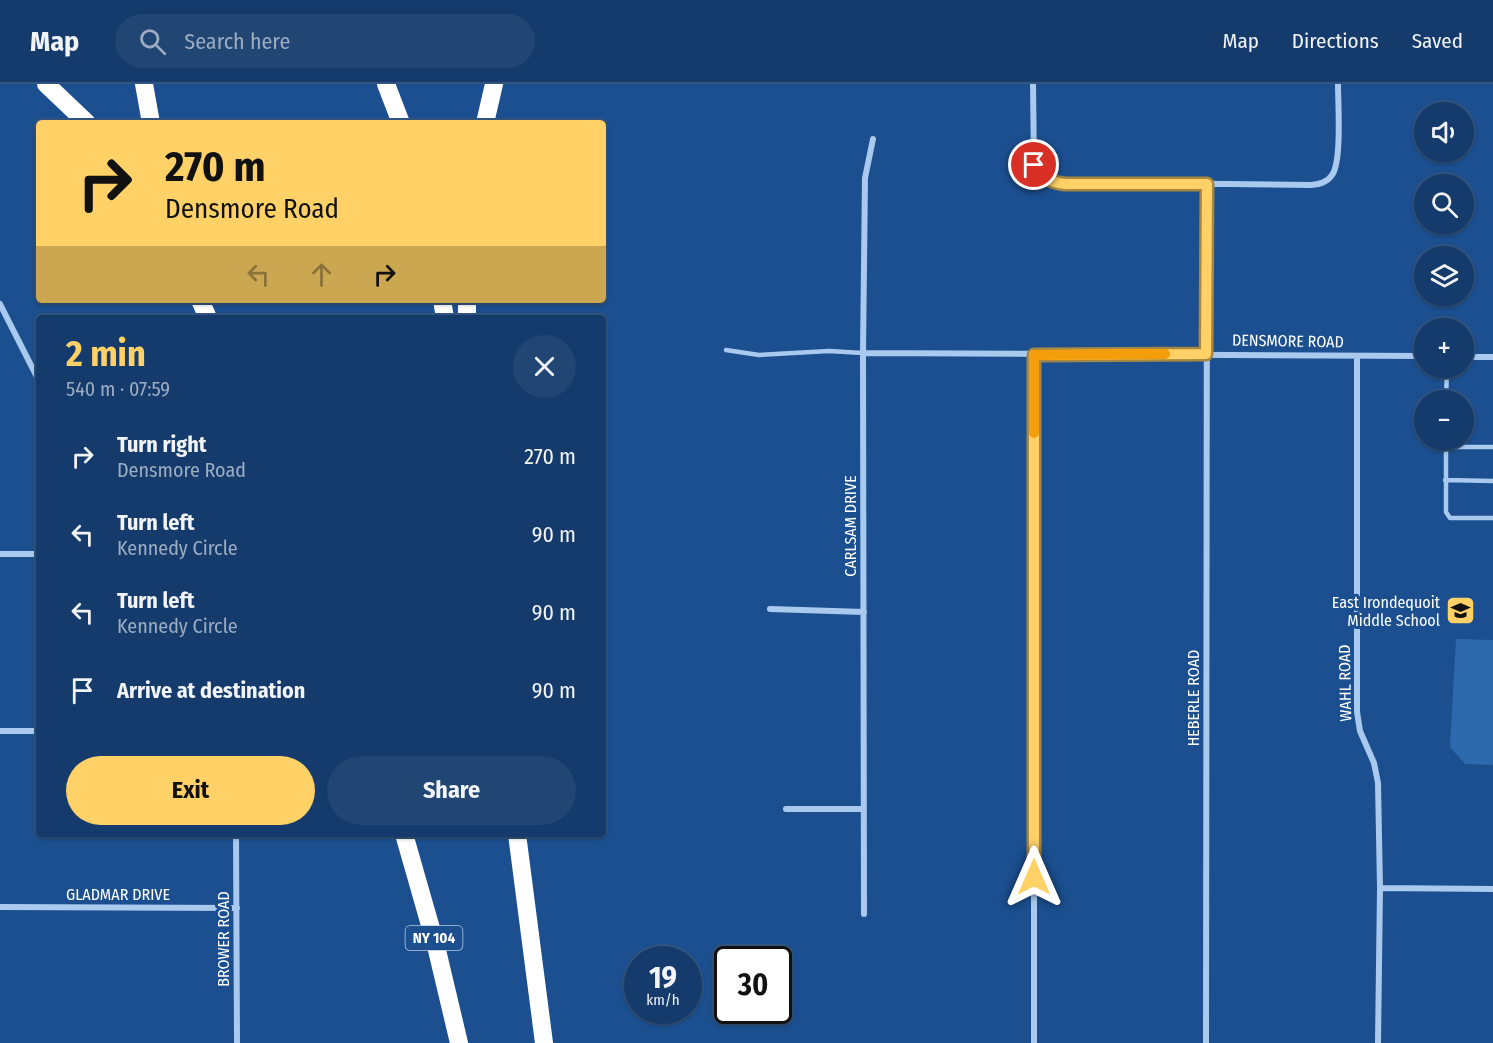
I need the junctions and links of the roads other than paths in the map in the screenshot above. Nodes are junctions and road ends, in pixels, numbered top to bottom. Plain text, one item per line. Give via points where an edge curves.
1 (46, 84) edge
2 (144, 84) edge
3 (386, 84) edge
4 (494, 84) edge
5 (1033, 84) edge
6 (1338, 84) edge
7 (84, 120) edge
8 (150, 120) edge
9 (400, 120) edge
10 (487, 120) edge
11 (873, 139) dead end
12 (1207, 184) junction
13 (0, 304) edge
14 (726, 350) dead end
15 (863, 353) junction
16 (1206, 354) junction
17 (1034, 355) junction
18 (1357, 356) junction
19 (1414, 356) edge
20 (1474, 357) edge
21 (1493, 357) edge
22 (36, 375) edge
23 (1474, 447) edge
24 (1493, 447) edge
25 (1446, 450) edge
26 (1445, 480) junction
27 (1493, 481) edge
28 (1493, 518) edge
29 (0, 554) edge
30 (36, 554) edge
31 (770, 609) dead end
32 (864, 612) junction
33 (0, 731) edge
34 (36, 731) edge
35 (786, 809) dead end
36 (863, 809) junction
37 (236, 837) edge
38 (405, 837) edge
39 (518, 837) edge
40 (1380, 888) junction
41 (1493, 889) edge
42 (0, 907) edge
43 (237, 908) junction
44 (864, 914) dead end
45 (237, 1043) edge
46 (459, 1043) edge
47 (544, 1043) edge
48 (1034, 1043) edge
49 (1206, 1043) edge
50 (1378, 1043) edge

1 - 7 highway
2 - 8 highway
3 - 9 highway
4 - 10 highway
5 - 12 street via 1034,165 1044,178 1065,184
6 - 12 street via 1338,152 1335,171 1325,182
11 - 15 street, CARLSAM DRIVE via 865,177
12 - 16 street, HEBERLE ROAD
13 - 22 street
14 - 15 lane via 759,355
15 - 17 street, DENSMORE ROAD
15 - 32 street, CARLSAM DRIVE
16 - 17 street, DENSMORE ROAD
16 - 18 street, DENSMORE ROAD
16 - 49 street, HEBERLE ROAD
17 - 48 street
18 - 19 street, DENSMORE ROAD
18 - 40 street, WAHL ROAD via 1357,712 1362,740 1376,773
20 - 21 street
23 - 24 lane
25 - 26 lane
26 - 27 lane
26 - 28 lane via 1446,512 1450,518
29 - 30 street
31 - 32 street
32 - 36 street, CARLSAM DRIVE
33 - 34 street
35 - 36 street
36 - 44 street, CARLSAM DRIVE
37 - 43 street, BROWER ROAD
38 - 46 highway, NY 104
39 - 47 highway
40 - 41 street
40 - 50 street, WAHL ROAD
42 - 43 street, GLADMAR DRIVE
43 - 45 street, BROWER ROAD

